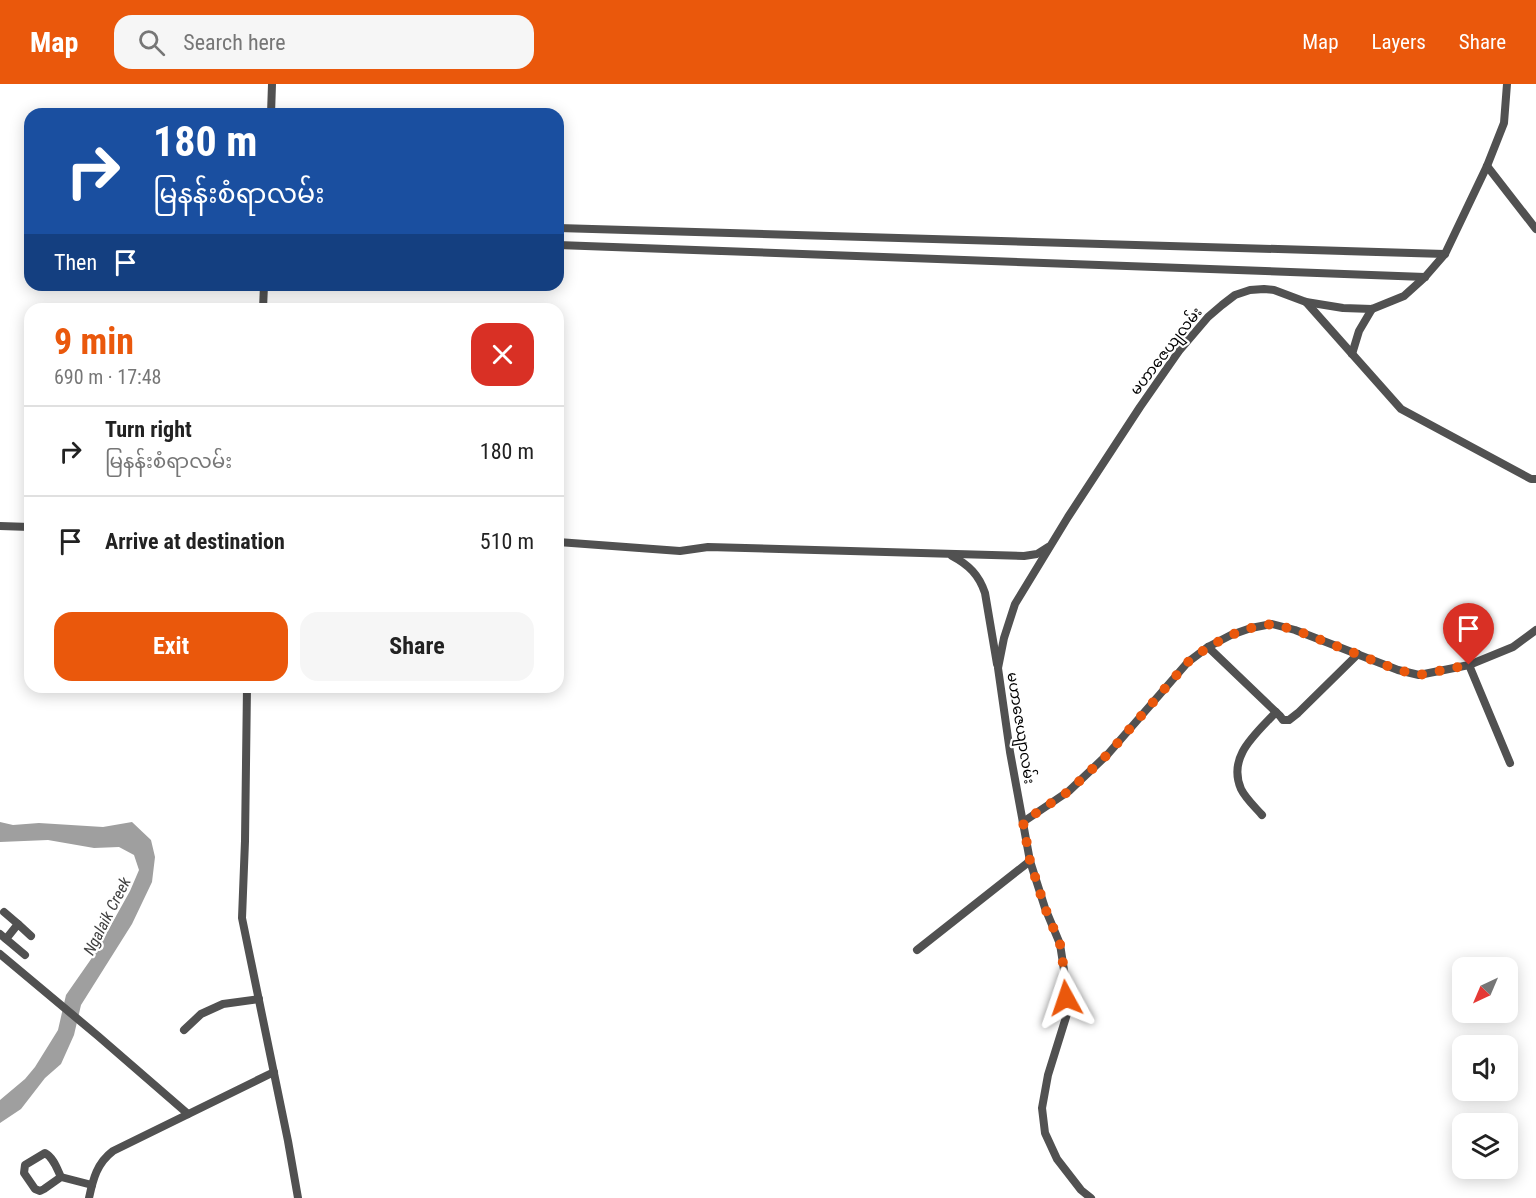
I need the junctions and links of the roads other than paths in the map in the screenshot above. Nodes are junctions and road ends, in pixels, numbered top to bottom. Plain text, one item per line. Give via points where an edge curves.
1 (272, 84) edge
2 (1507, 84) edge
3 (271, 108) edge
4 (1487, 166) junction
5 (564, 228) edge
6 (1536, 229) edge
7 (564, 245) edge
8 (1445, 254) junction
9 (1425, 277) junction
10 (1306, 302) junction
11 (1372, 309) junction
12 (1352, 354) junction
13 (1536, 478) edge
14 (0, 526) edge
15 (24, 527) edge
16 (564, 542) edge
17 (1049, 547) junction
18 (948, 554) junction
19 (1037, 569) joint
20 (1536, 630) edge
21 (1208, 647) junction
22 (1358, 654) junction
23 (1469, 665) junction
24 (998, 668) junction
25 (247, 693) edge
26 (1276, 712) junction
27 (1510, 763) dead end
28 (1262, 815) dead end
29 (1023, 822) junction
30 (1030, 861) junction
31 (4, 912) dead end
32 (18, 924) junction
33 (31, 936) dead end
34 (3, 937) edge
35 (917, 950) dead end
36 (0, 954) edge
37 (25, 955) dead end
38 (259, 999) junction
39 (184, 1030) dead end
40 (274, 1072) junction
41 (188, 1114) junction
42 (61, 1177) junction
43 (92, 1185) junction
44 (89, 1198) edge
45 (298, 1198) edge
46 (1091, 1198) edge

1 - 3 street
2 - 4 street, မဟာဇေယျလမ်း via 1504,123
4 - 6 street
4 - 8 street, မဟာဇေယျလမ်း
5 - 8 street
7 - 9 street
8 - 9 street, မဟာဇေယျလမ်း
9 - 11 street, မဟာဇေယျလမ်း via 1404,296
10 - 11 street, မဟာဇေယျလမ်း
10 - 12 street
10 - 17 street, မဟာဇေယျလမ်း via 1274,290 1250,290 1235,295 1208,317 1140,407
11 - 12 street
12 - 13 street via 1401,409 1531,479
14 - 15 street
16 - 18 street via 680,551 708,547
17 - 18 street via 1024,556
17 - 19 street, မဟာဇေယျလမ်း
18 - 24 street via 973,570 981,582
19 - 24 street, မဟာဇေယျာလမ်း via 1015,604
20 - 23 street via 1512,647
21 - 22 street via 1231,635 1272,624
21 - 26 street
21 - 29 street via 1188,662 1108,754 1069,791
22 - 23 street via 1419,675
22 - 26 street via 1289,720 1283,720
23 - 27 street
24 - 29 street, မဟာဇေယျာလမ်း
25 - 38 street via 242,918
26 - 28 street via 1238,760 1242,789
29 - 30 street, မဟာဇေယျာလမ်း
30 - 35 street
30 - 46 street, မဟာဇေယျာလမ်း via 1060,944 1066,983 1066,1014 1042,1108 1046,1133 1057,1159
31 - 32 street
32 - 33 street
32 - 34 street
34 - 37 street
36 - 41 street
38 - 39 street via 223,1004 201,1014
38 - 40 street
40 - 41 street
40 - 45 street
41 - 43 street via 108,1155
42 - 42 street via 45,1153 25,1165 24,1173 40,1191
42 - 43 street
43 - 44 street

